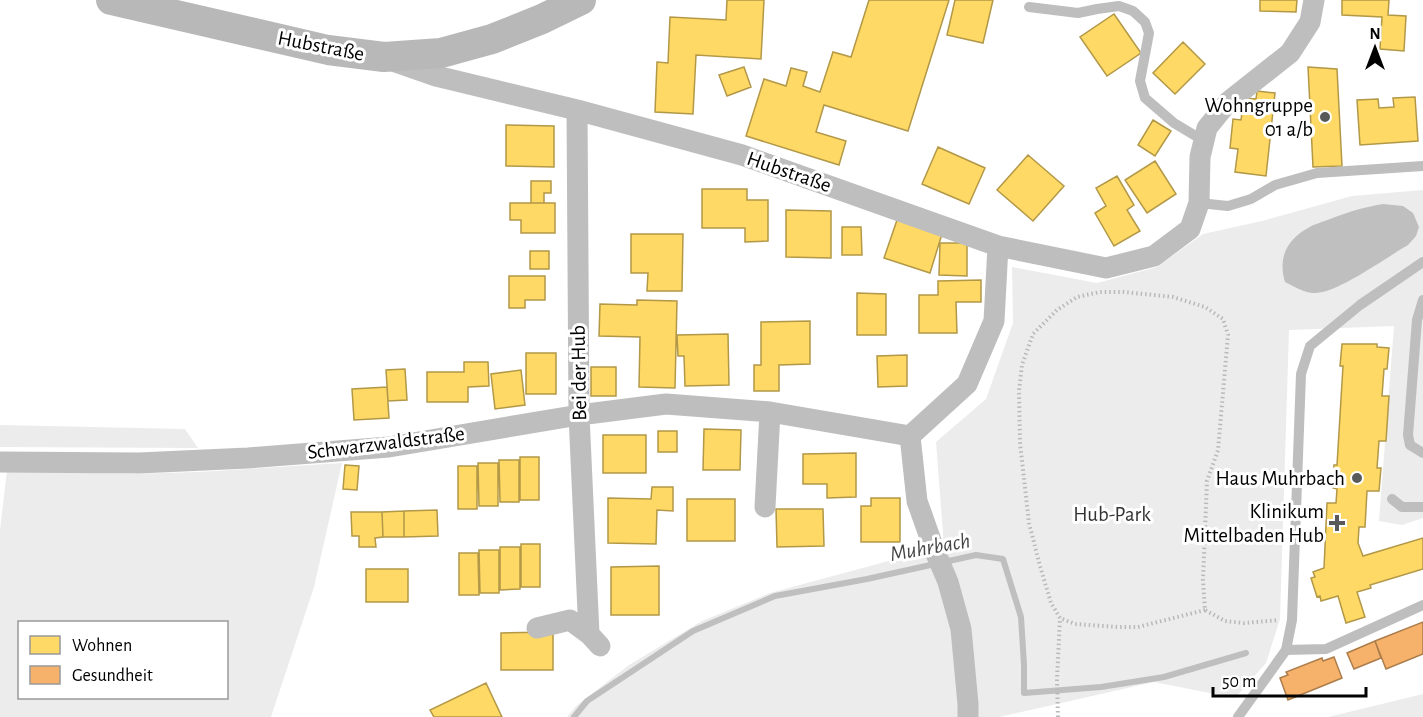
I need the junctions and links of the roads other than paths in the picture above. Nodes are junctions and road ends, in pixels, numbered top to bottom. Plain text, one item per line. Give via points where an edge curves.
1 (111, 0) edge
2 (581, 0) edge
3 (1314, 0) edge
4 (1029, 7) dead end
5 (384, 57) junction
6 (577, 111) junction
7 (1204, 141) junction
8 (1423, 166) edge
9 (1199, 203) junction
10 (998, 246) junction
11 (1423, 262) edge
12 (1423, 300) edge
13 (770, 412) junction
14 (579, 415) junction
15 (910, 436) junction
16 (1423, 453) edge
17 (0, 462) edge
18 (1392, 499) dead end
19 (765, 507) dead end
20 (1423, 507) edge
21 (1423, 605) edge
22 (537, 628) dead end
23 (1286, 651) junction
24 (968, 717) edge
25 (1238, 717) edge

1 - 5 main road, Hubstraße via 328,50
2 - 5 main road via 492,39 441,53
3 - 7 street, Hubstraße via 1310,22 1290,53 1228,102 1207,128
4 - 7 lane via 1078,13 1119,6 1133,11 1145,22 1149,33 1140,81 1145,98 1174,123
5 - 6 street, Hubstraße via 436,76
6 - 10 street, Hubstraße via 742,155
6 - 14 street, Bei der Hub
7 - 9 street, Hubstraße
8 - 9 lane via 1317,173 1275,185 1228,206
9 - 10 street, Hubstraße via 1190,229 1154,256 1106,268
10 - 15 street via 994,321 967,384
11 - 23 lane via 1360,305 1310,346 1301,374 1292,620
12 - 16 lane via 1417,320 1408,435 1410,445
13 - 14 street, Schwarzwaldstraße via 666,404
13 - 15 street, Schwarzwaldstraße
13 - 19 street
14 - 17 street, Schwarzwaldstraße via 389,447 139,463
14 - 22 street, Bei der Hub via 595,640 570,620
15 - 24 street via 917,501 961,629
18 - 20 lane via 1402,507
21 - 23 lane via 1326,649
23 - 25 lane

